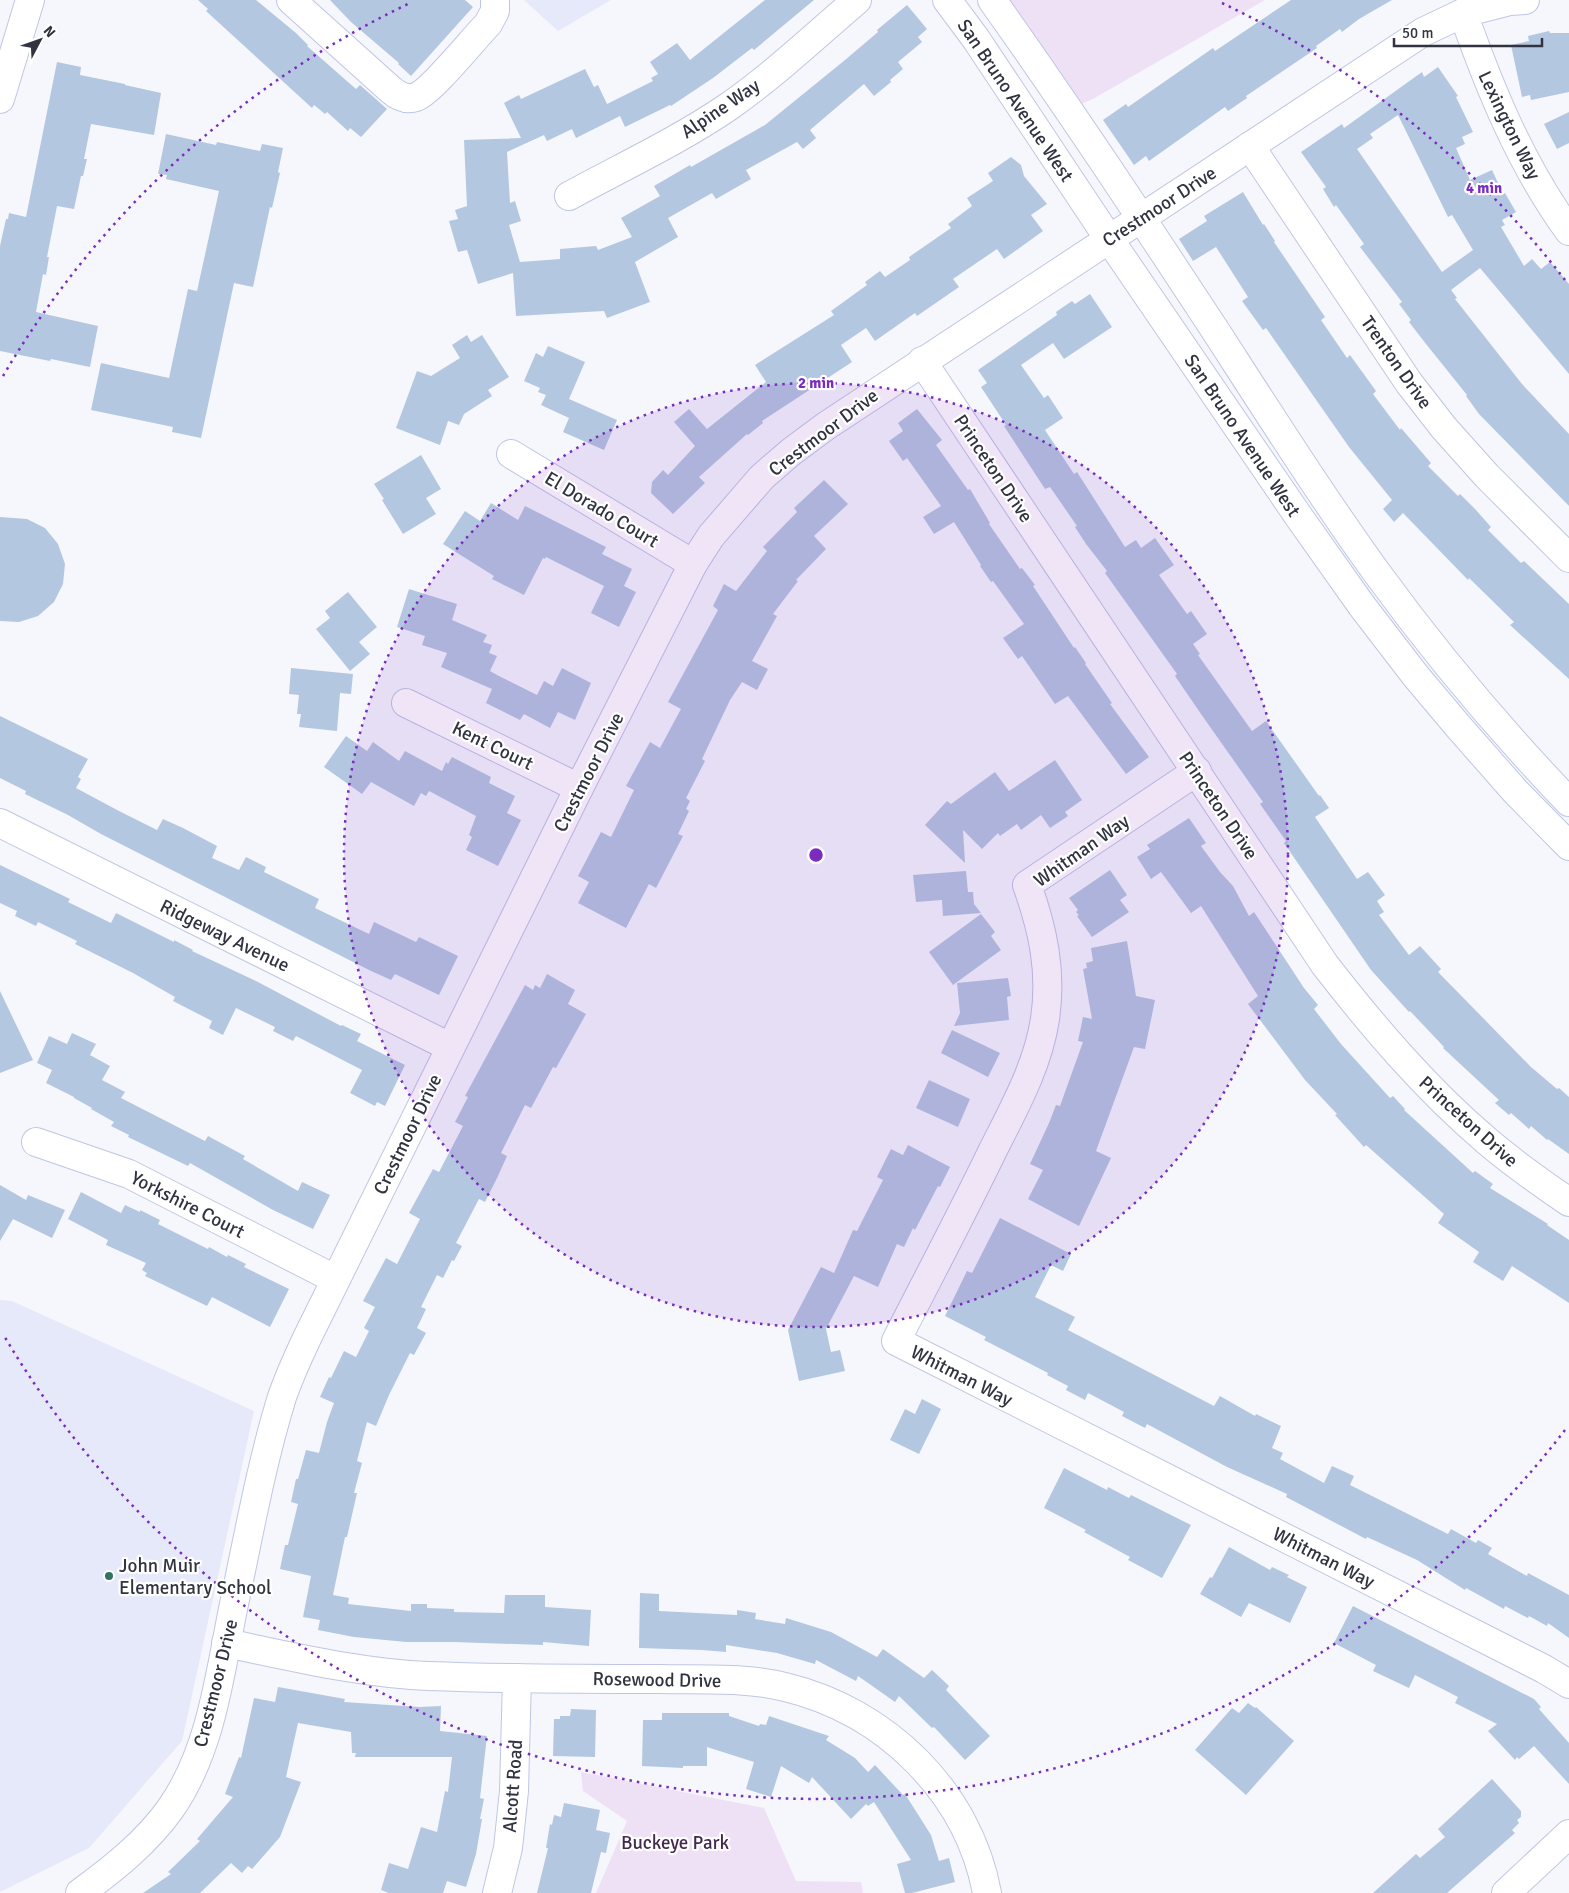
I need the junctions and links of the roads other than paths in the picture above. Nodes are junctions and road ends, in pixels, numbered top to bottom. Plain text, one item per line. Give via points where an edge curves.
1 (30, 0) edge
2 (291, 0) edge
3 (495, 0) edge
4 (857, 0) edge
5 (947, 0) edge
6 (992, 0) edge
7 (1525, 0) edge
8 (1462, 13) junction
9 (0, 99) edge
10 (1250, 146) junction
11 (569, 196) dead end
12 (1141, 219) junction
13 (1569, 231) edge
14 (1109, 239) junction
15 (922, 361) junction
16 (511, 454) dead end
17 (1569, 558) edge
18 (693, 564) junction
19 (406, 703) dead end
20 (1197, 771) junction
21 (579, 788) junction
22 (1569, 802) edge
23 (0, 823) edge
24 (1569, 846) edge
25 (450, 1047) junction
26 (36, 1142) dead end
27 (1569, 1202) edge
28 (335, 1279) junction
29 (226, 1643) junction
30 (517, 1678) junction
31 (1569, 1684) edge
32 (1569, 1834) edge
33 (80, 1893) edge
34 (497, 1893) edge
35 (987, 1893) edge
36 (1506, 1893) edge

1 - 9 street
2 - 3 street via 391,90 405,98 415,97 430,88 488,24
4 - 11 street, Alpine Way via 728,106 695,128
5 - 14 street, San Bruno Avenue West
6 - 12 street, San Bruno Avenue West
7 - 8 street, Crestmoor Drive
8 - 10 street, Crestmoor Drive via 1423,32
8 - 13 street, Lexington Way via 1507,124 1532,174
10 - 12 street, Crestmoor Drive
10 - 17 street, Trenton Drive via 1409,383 1487,476
12 - 14 street, Crestmoor Drive
12 - 22 street, San Bruno Avenue West via 1377,573 1468,690
14 - 15 street, Crestmoor Drive
14 - 24 street, San Bruno Avenue West via 1374,623 1471,742
15 - 18 street, Crestmoor Drive via 826,426 762,477 711,536
15 - 20 street, Princeton Drive
16 - 18 street, El Dorado Court
18 - 21 street, Crestmoor Drive
19 - 21 street, Kent Court
20 - 27 street, Princeton Drive via 1325,964 1391,1046 1441,1099 1487,1141
20 - 31 street, Whitman Way via 1028,885 1045,947 1048,980 1045,1020 1035,1059 1020,1097 896,1341
21 - 25 street, Crestmoor Drive
23 - 25 street, Ridgeway Avenue
25 - 28 street, Crestmoor Drive
26 - 28 street, Yorkshire Court via 129,1174
28 - 29 street, Crestmoor Drive via 306,1338 280,1404 264,1459
29 - 30 street, Rosewood Drive via 377,1672
29 - 33 street, Crestmoor Drive via 209,1726 192,1770 171,1808 141,1844
30 - 34 street, Alcott Road via 514,1791 508,1848
30 - 35 street, Rosewood Drive via 735,1680 784,1686 828,1700 868,1722 905,1749 934,1778 975,1848
32 - 36 street

